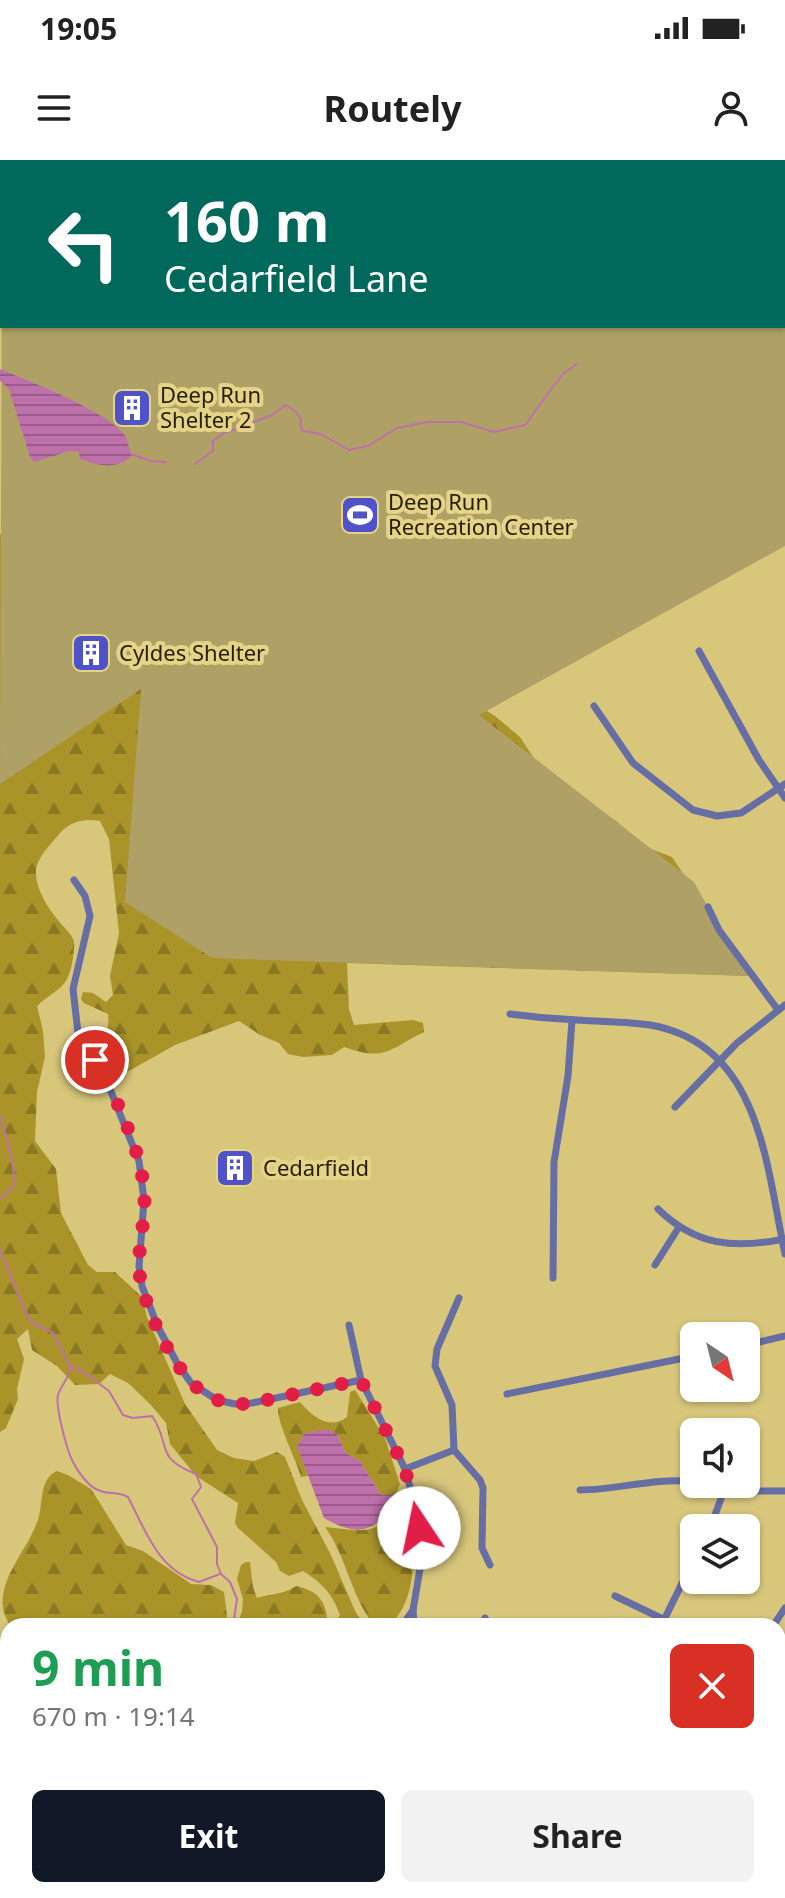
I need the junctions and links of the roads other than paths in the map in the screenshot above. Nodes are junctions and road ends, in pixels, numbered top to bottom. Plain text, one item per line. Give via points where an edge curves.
1 (699, 651) dead end
2 (594, 706) dead end
3 (782, 786) edge
4 (785, 798) edge
5 (74, 880) dead end
6 (708, 907) dead end
7 (781, 1008) edge
8 (510, 1014) dead end
9 (572, 1020) junction
10 (720, 1061) junction
11 (675, 1107) dead end
12 (658, 1209) dead end
13 (679, 1227) junction
14 (784, 1239) edge
15 (785, 1254) edge
16 (655, 1265) dead end
17 (553, 1278) dead end
18 (459, 1298) dead end
19 (349, 1325) dead end
20 (785, 1336) edge
21 (760, 1342) edge
22 (680, 1359) edge
23 (361, 1380) junction
24 (507, 1394) dead end
25 (454, 1450) junction
26 (405, 1469) junction
27 (680, 1482) edge
28 (580, 1490) dead end
29 (785, 1491) edge
30 (760, 1492) edge
31 (490, 1565) dead end
32 (680, 1587) edge
33 (615, 1596) dead end
34 (413, 1610) junction
35 (408, 1618) edge
36 (414, 1618) edge
37 (655, 1618) edge
38 (664, 1618) edge

1 - 3 street via 759,760
2 - 3 street via 633,763 693,810 729,816
3 - 4 street
5 - 23 street via 90,916 73,989 78,1033 103,1072 138,1156 144,1200 140,1277 177,1363 198,1389 235,1404
6 - 7 street via 719,930
7 - 10 street
8 - 9 street
9 - 10 street via 665,1028
9 - 17 street via 554,1162
10 - 11 street
10 - 14 street via 737,1080 755,1117
12 - 13 street
13 - 14 street via 727,1244
13 - 16 street
14 - 15 street
18 - 25 street via 435,1356 452,1405
19 - 23 street
20 - 21 street
22 - 24 street
23 - 26 street
25 - 26 street
25 - 31 street via 483,1488 482,1548
26 - 34 street via 419,1528 420,1572
27 - 28 street
29 - 30 street
32 - 38 street
33 - 37 street
34 - 35 street
34 - 36 street

